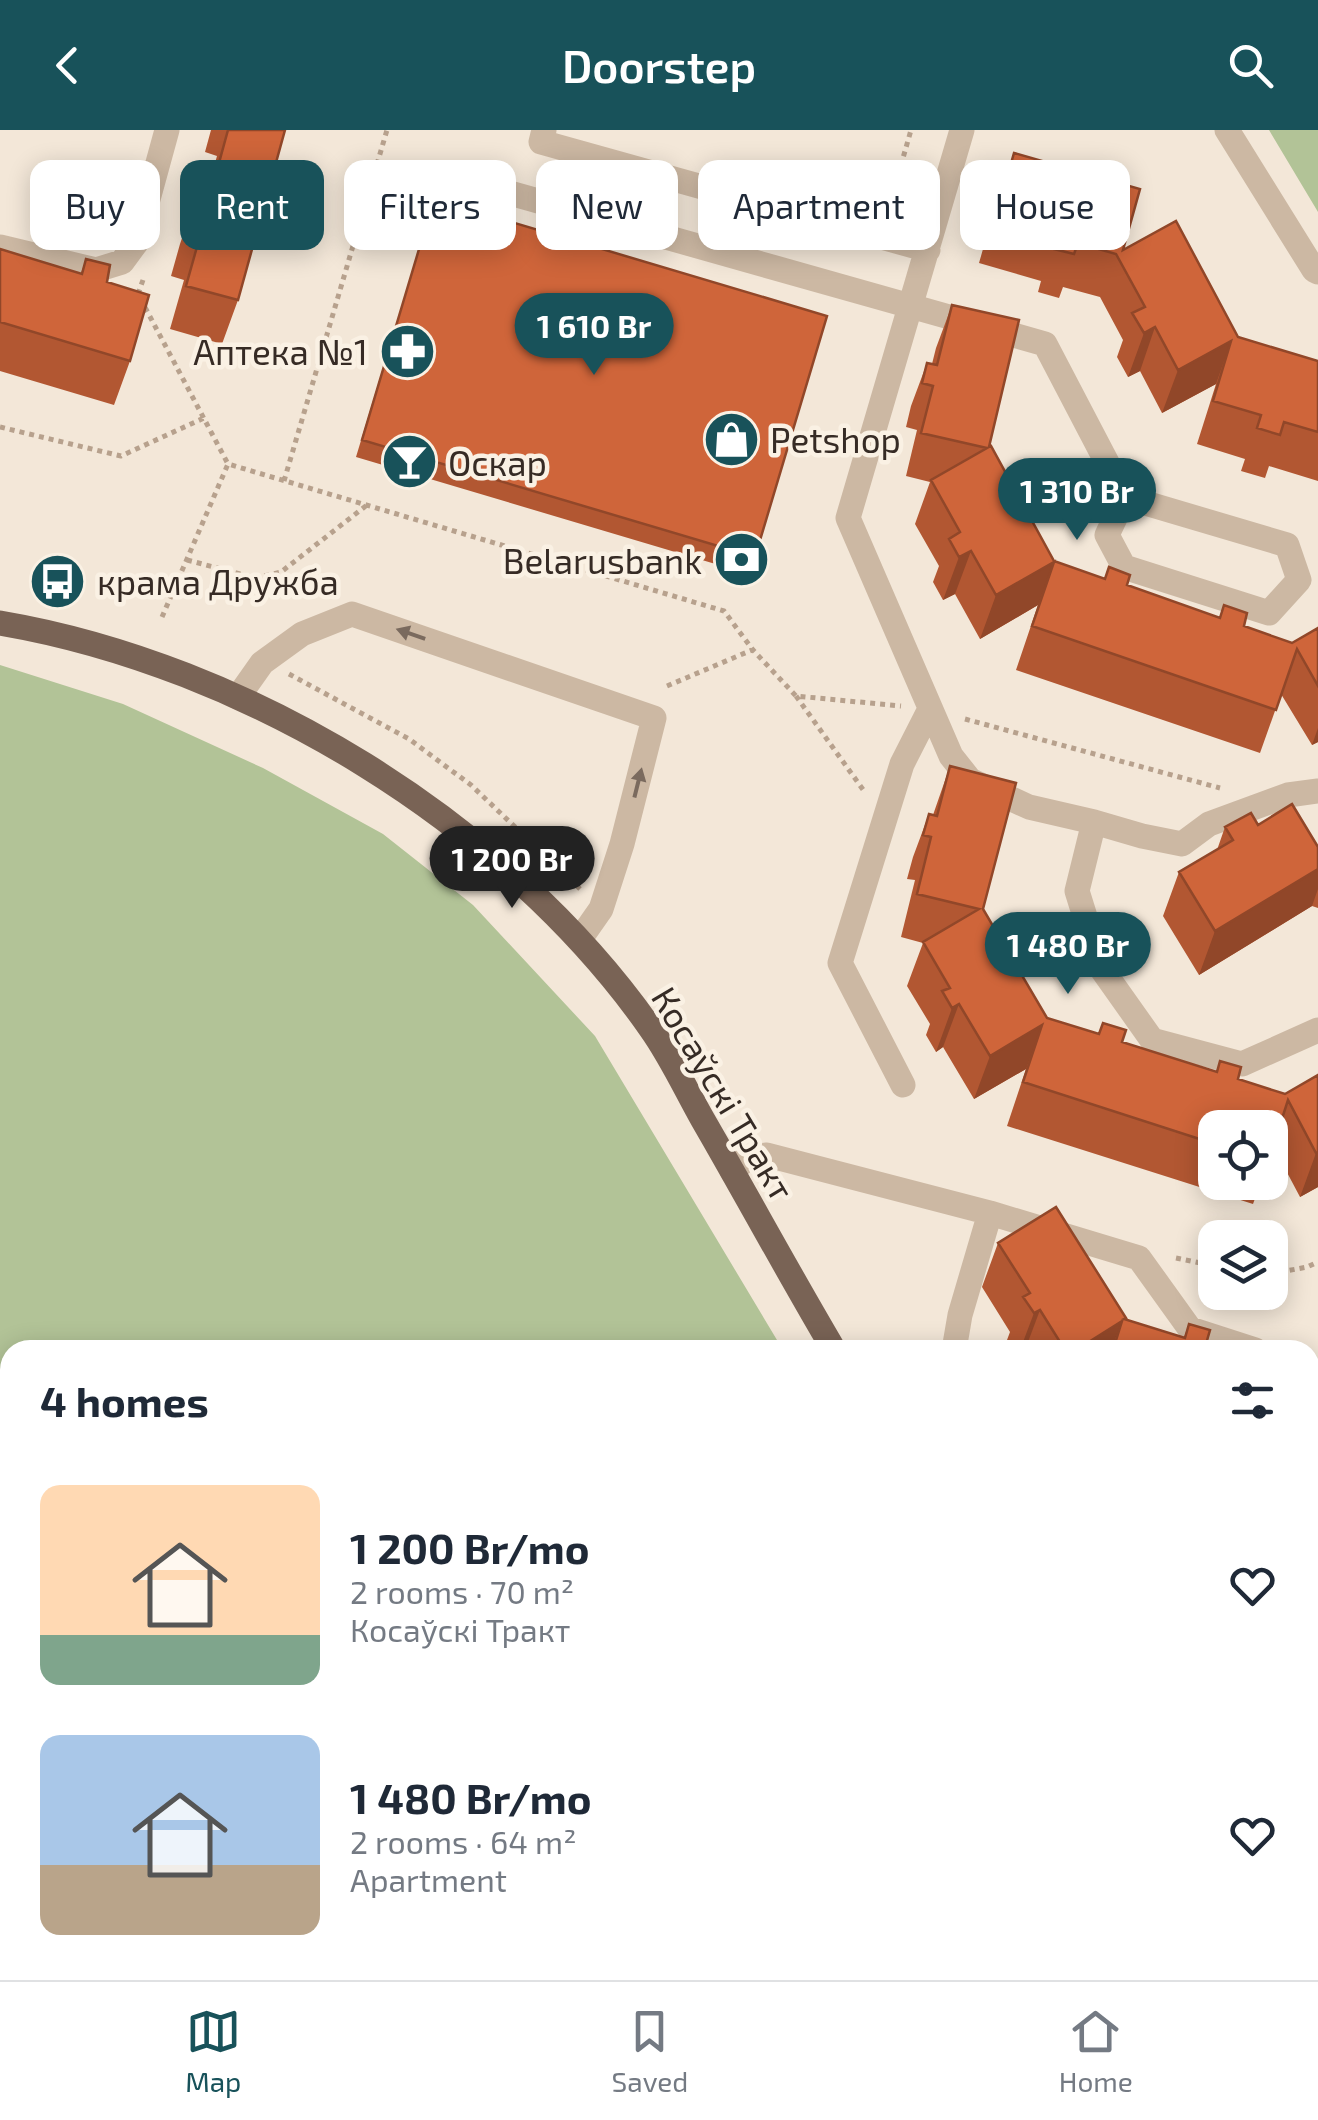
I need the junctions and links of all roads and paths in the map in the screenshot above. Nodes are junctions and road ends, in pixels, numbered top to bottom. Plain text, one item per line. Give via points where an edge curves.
1 (167, 130) edge
2 (387, 130) edge
3 (544, 130) edge
4 (911, 130) edge
5 (962, 130) edge
6 (1227, 130) edge
7 (902, 160) edge
8 (698, 186) edge
9 (516, 195) edge
10 (940, 208) edge
11 (0, 247) edge
12 (928, 250) edge
13 (1318, 272) edge
14 (144, 276) dead end
15 (911, 306) junction
16 (204, 418) junction
17 (0, 427) edge
18 (228, 464) junction
19 (284, 480) junction
20 (1126, 497) junction
21 (367, 505) junction
22 (187, 560) junction
23 (162, 618) dead end
24 (0, 623) edge
25 (754, 650) junction
26 (269, 658) junction
27 (667, 686) dead end
28 (796, 696) junction
29 (238, 697) junction
30 (930, 710) junction
31 (1224, 789) dead end
32 (1318, 791) edge
33 (888, 808) junction
34 (1094, 822) junction
35 (600, 909) junction
36 (580, 939) junction
37 (1318, 1030) edge
38 (903, 1085) dead end
39 (732, 1170) junction
40 (990, 1213) junction
41 (1176, 1258) dead end
42 (1318, 1262) edge
43 (1198, 1263) edge
44 (1288, 1271) edge
45 (828, 1340) edge
46 (956, 1340) edge
47 (1225, 1340) edge

1 - 11 lane via 136,243 122,262 96,270
2 - 19 path
3 - 8 lane via 540,142
4 - 7 path
5 - 10 lane
6 - 13 lane
9 - 15 lane
12 - 15 lane
14 - 16 path via 138,294
15 - 20 lane via 1045,344
15 - 30 lane via 848,518
16 - 17 path via 121,456
16 - 18 path
18 - 19 path
18 - 22 path
19 - 21 path
20 - 20 lane via 1107,535 1124,567 1269,613 1299,580 1287,544
21 - 22 path via 281,572 256,578
21 - 25 path via 724,611
22 - 23 path
24 - 29 main road, Косаўскі Тракт via 123,652
25 - 27 path
25 - 28 path
26 - 29 lane
26 - 35 path via 409,739 471,784
35 -> 26 lane via 654,718 352,614 302,634
28 - 30 path
28 - 33 path via 872,803
29 - 36 main road, Косаўскі Тракт via 410,794 518,878
30 - 31 path
30 - 33 lane
30 - 34 lane via 970,780 1029,807
32 - 34 lane via 1209,824 1182,844
33 - 38 lane via 840,963
34 - 37 lane via 1076,891 1101,968 1152,1040 1242,1064
35 - 36 lane
36 - 39 main road, Косаўскі Тракт via 652,1030
39 - 40 lane via 767,1155
39 - 45 main road, Косаўскі Тракт
40 - 46 lane
40 - 47 lane via 1139,1258 1190,1329
41 - 43 path
42 - 44 path

